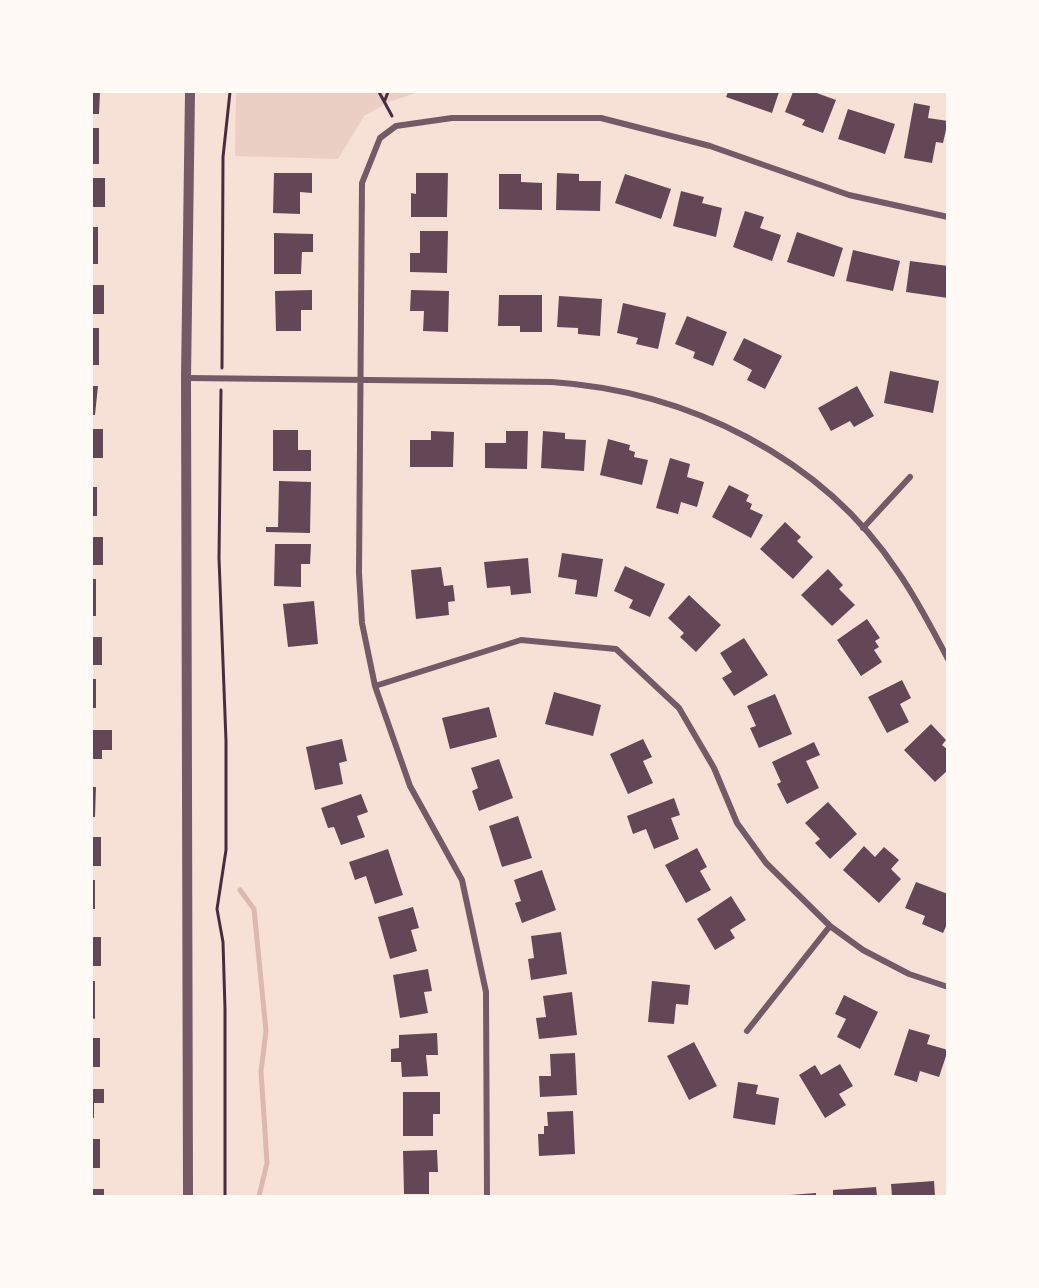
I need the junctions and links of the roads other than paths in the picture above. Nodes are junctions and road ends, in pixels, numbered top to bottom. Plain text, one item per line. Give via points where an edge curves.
1 (190, 92) edge
2 (948, 217) edge
3 (186, 378) junction
4 (361, 380) junction
5 (910, 477) dead end
6 (863, 528) junction
7 (948, 659) edge
8 (375, 686) junction
9 (830, 926) junction
10 (948, 987) edge
11 (747, 1031) dead end
12 (188, 1197) edge
13 (487, 1197) edge

1 - 3 street
2 - 4 street via 849,195 710,146 601,118 452,118 396,126 380,138 362,183
3 - 4 street
3 - 12 street
4 - 6 street via 578,384 665,402 738,432 780,456 825,490
4 - 8 street via 362,624
5 - 6 street
6 - 7 street via 898,571
8 - 9 street via 521,640 616,649 679,708 714,768 737,823 766,863
8 - 13 street via 410,786 462,880 486,992
9 - 10 street via 886,964
9 - 11 street

